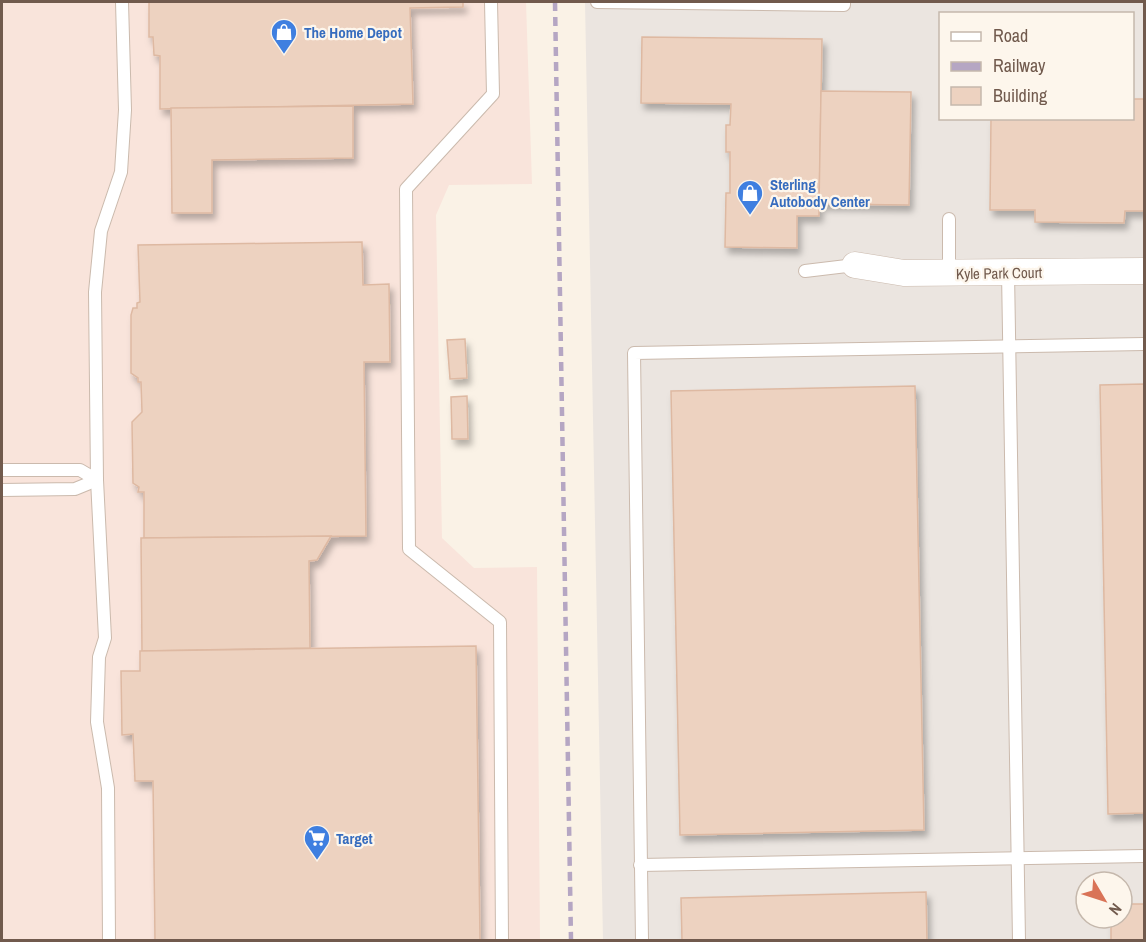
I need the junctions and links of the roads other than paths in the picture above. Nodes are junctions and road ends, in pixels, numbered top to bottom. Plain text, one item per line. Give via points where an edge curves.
1 (122, 2) edge
2 (491, 2) edge
3 (597, 2) edge
4 (844, 2) edge
5 (949, 219) dead end
6 (855, 265) joint
7 (805, 271) dead end
8 (1144, 271) edge
9 (1008, 272) junction
10 (949, 273) junction
11 (1144, 344) edge
12 (1009, 346) junction
13 (2, 470) edge
14 (97, 480) junction
15 (2, 490) edge
16 (1144, 856) edge
17 (1018, 859) junction
18 (640, 865) junction
19 (109, 940) edge
20 (502, 940) edge
21 (642, 940) edge
22 (1019, 940) edge

1 - 14 lane via 125,110 121,171 101,231 95,292
2 - 20 lane via 494,94 406,189 409,549 500,622
3 - 4 lane
5 - 10 lane
6 - 7 lane
6 - 10 street, Kyle Park Court via 904,273
8 - 9 street, Kyle Park Court
9 - 10 street, Kyle Park Court
9 - 12 lane
11 - 12 lane
12 - 17 lane
12 - 18 lane via 634,353
13 - 14 lane via 80,470
14 - 15 lane via 75,489
14 - 19 lane via 105,638 99,657 97,722 108,788
16 - 17 lane
17 - 18 lane
17 - 22 lane
18 - 21 lane

